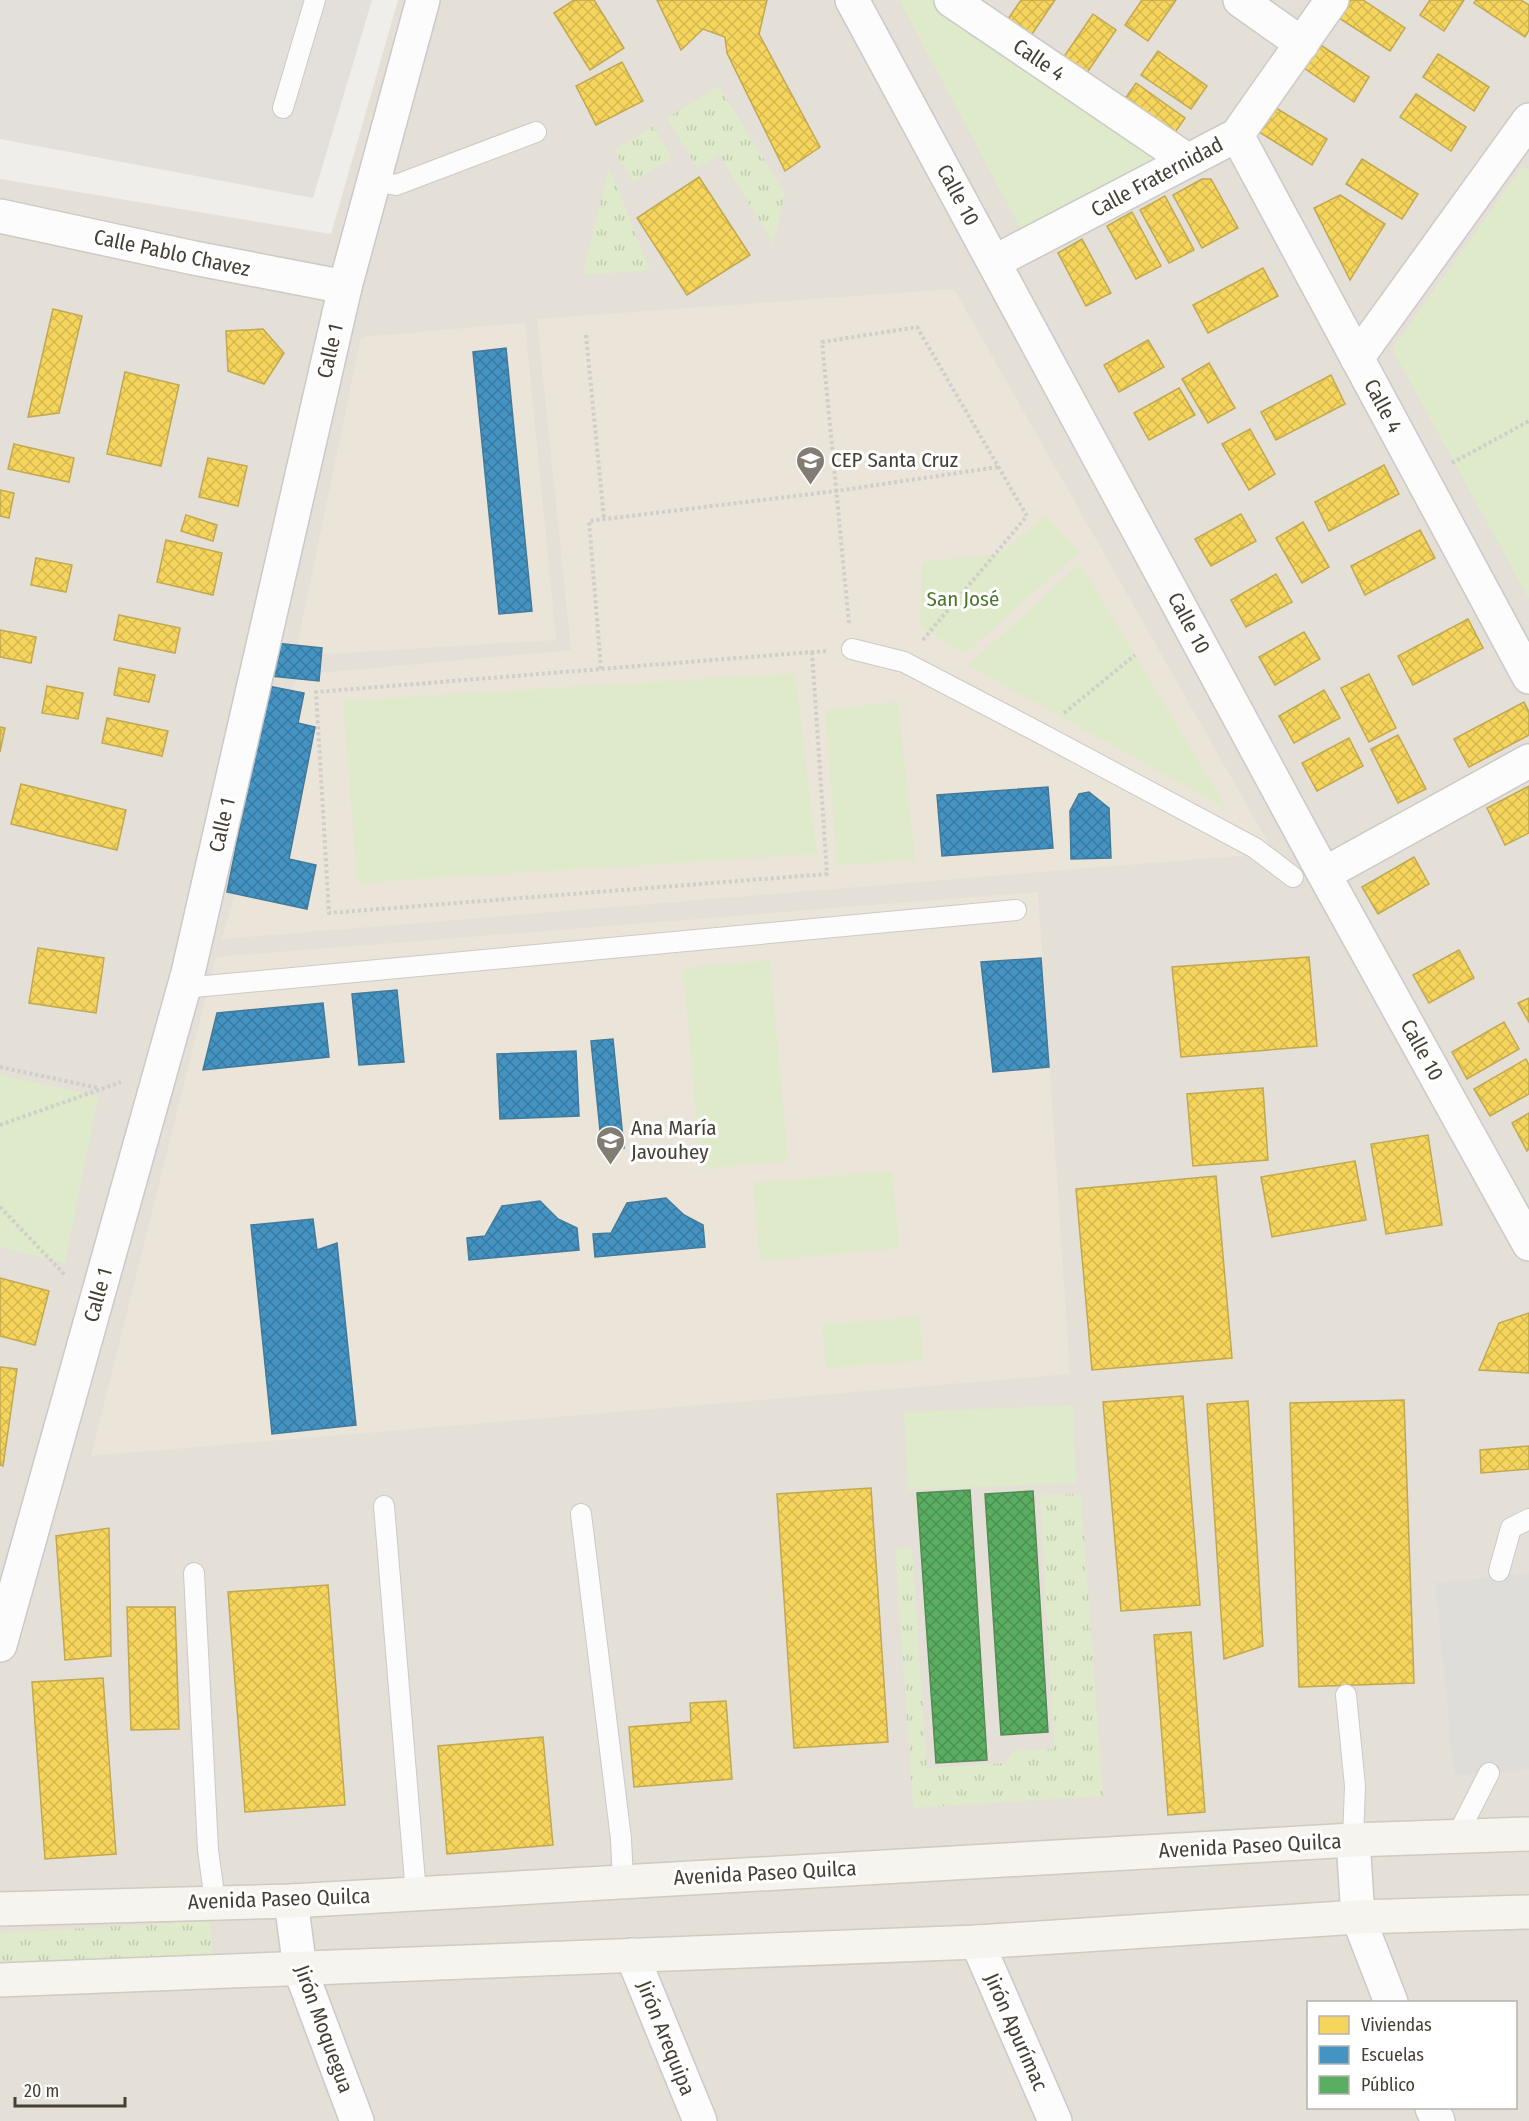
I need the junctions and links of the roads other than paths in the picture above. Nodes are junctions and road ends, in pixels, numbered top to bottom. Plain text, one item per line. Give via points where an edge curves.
1 (315, 0) edge
2 (423, 0) edge
3 (852, 0) edge
4 (951, 0) edge
5 (1240, 0) edge
6 (1332, 0) edge
7 (1302, 44) junction
8 (283, 108) dead end
9 (536, 132) dead end
10 (1237, 135) junction
11 (1524, 137) edge
12 (1187, 159) junction
13 (374, 181) junction
14 (0, 216) edge
15 (994, 262) junction
16 (345, 287) junction
17 (1357, 358) junction
18 (852, 649) road end
19 (1529, 677) edge
20 (1529, 761) edge
21 (1309, 875) junction
22 (1016, 910) dead end
23 (184, 988) junction
24 (1529, 1244) edge
25 (384, 1506) dead end
26 (581, 1514) dead end
27 (1529, 1519) edge
28 (1499, 1571) dead end
29 (194, 1573) dead end
30 (0, 1645) edge
31 (1346, 1695) dead end
32 (1489, 1773) dead end
33 (1529, 1833) edge
34 (1458, 1836) junction
35 (1353, 1840) junction
36 (623, 1881) junction
37 (416, 1894) junction
38 (291, 1900) junction
39 (215, 1901) junction
40 (0, 1909) edge
41 (1529, 1911) edge
42 (1358, 1917) junction
43 (977, 1942) junction
44 (632, 1955) junction
45 (300, 1969) junction
46 (0, 1980) edge
47 (1391, 2001) edge
48 (357, 2121) edge
49 (700, 2121) edge
50 (1055, 2121) edge

1 - 8 lane
2 - 13 street, Calle 1
3 - 15 street, Calle 10
4 - 12 street, Calle 4
5 - 7 street
6 - 7 street, Calle Fraternidad
7 - 10 street, Calle Fraternidad
9 - 13 lane via 396,185
10 - 12 street, Calle Fraternidad
10 - 17 street, Calle 4
11 - 17 street
12 - 15 street, Calle Fraternidad
13 - 16 street, Calle 1
14 - 16 street, Calle Pablo Chavez
15 - 21 street, Calle 10
16 - 23 street, Calle 1
17 - 19 street, Calle 4
18 - 21 lane via 904,663
20 - 21 street
21 - 24 street, Calle 10
22 - 23 lane
23 - 30 street, Calle 1
25 - 37 lane
26 - 36 lane
27 - 28 lane via 1511,1528
29 - 39 lane via 208,1850
31 - 35 lane via 1355,1786
32 - 34 lane
33 - 34 main road, Avenida Paseo Quilca
34 - 35 main road, Avenida Paseo Quilca
35 - 36 main road, Avenida Paseo Quilca
35 - 42 street
36 - 37 main road, Avenida Paseo Quilca
37 - 38 main road, Avenida Paseo Quilca
38 - 39 main road, Avenida Paseo Quilca
38 - 45 street, Jirón Moquegua
39 - 40 main road, Avenida Paseo Quilca
41 - 42 main road
42 - 43 main road
42 - 47 street
43 - 44 main road
43 - 50 street, Jirón Apurímac
44 - 45 main road
44 - 49 street, Jirón Arequipa
45 - 46 main road
45 - 48 street, Jirón Moquegua

